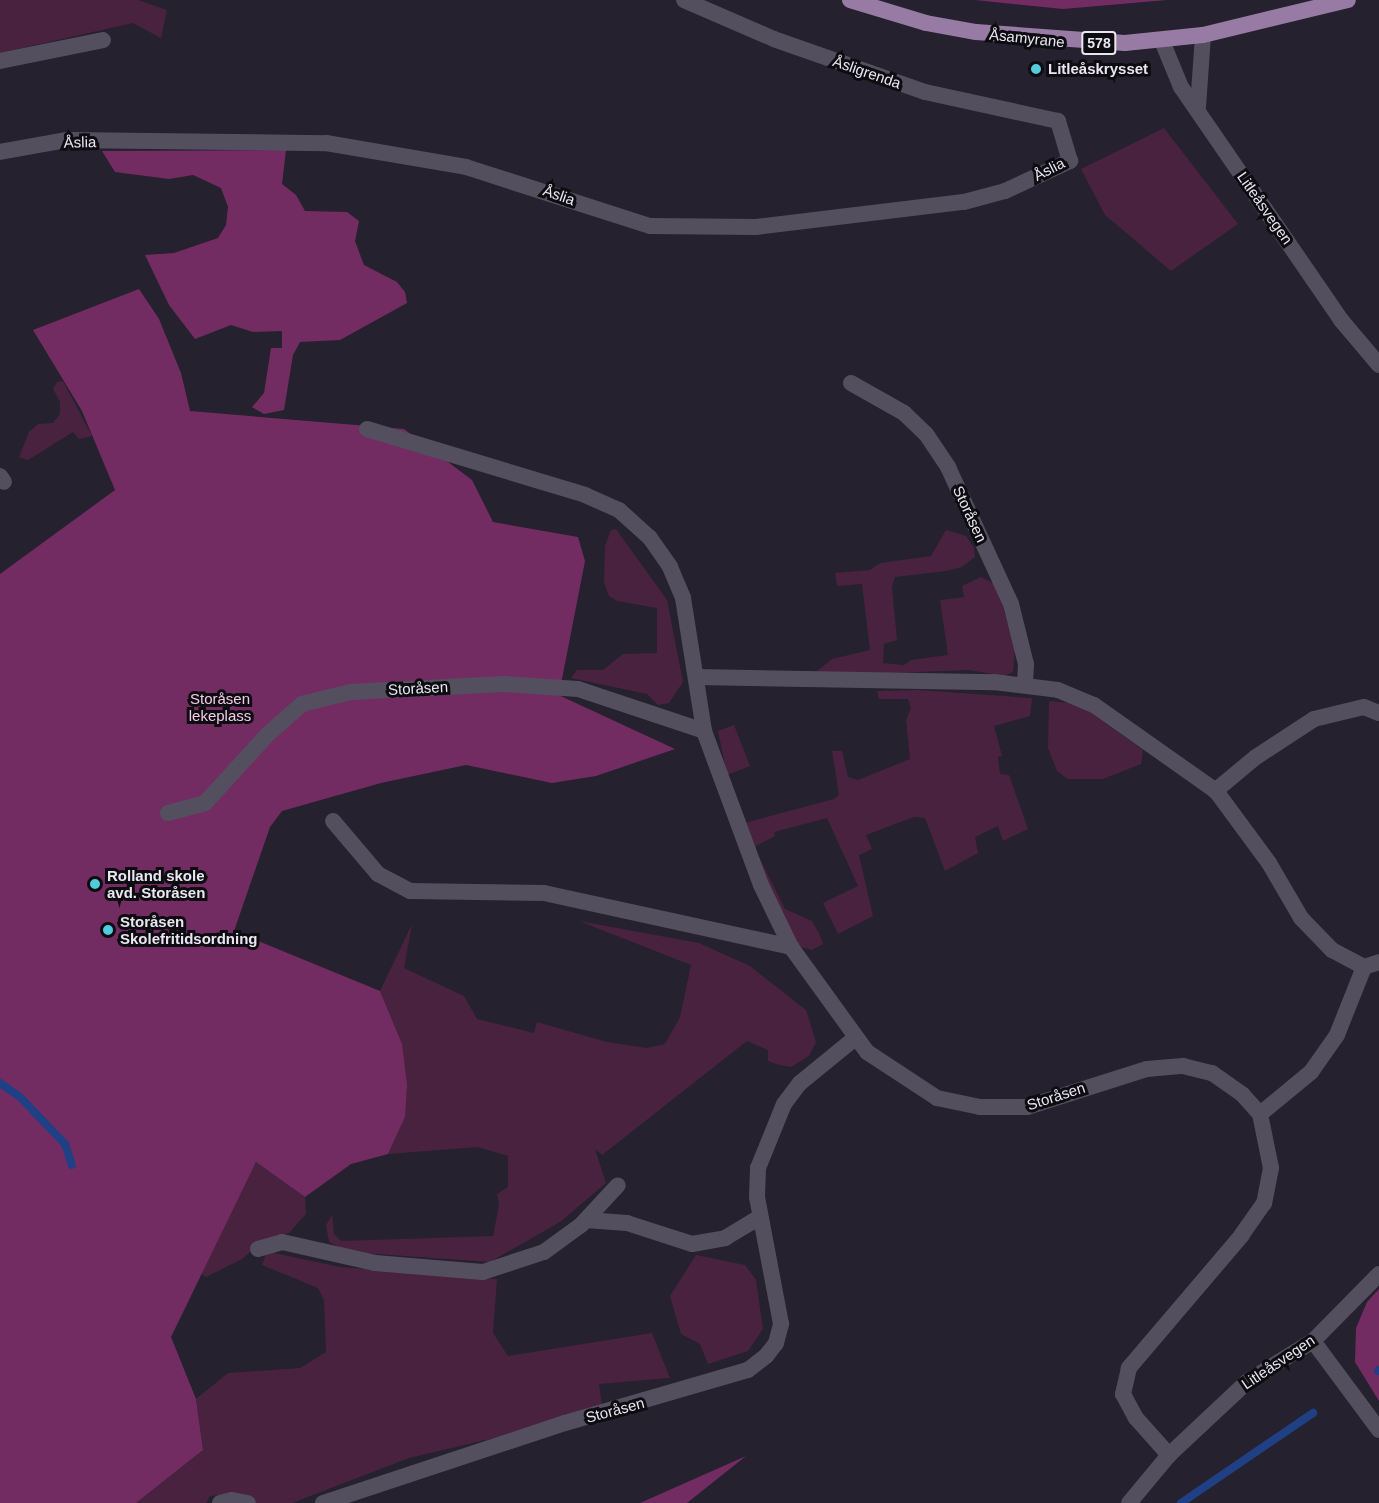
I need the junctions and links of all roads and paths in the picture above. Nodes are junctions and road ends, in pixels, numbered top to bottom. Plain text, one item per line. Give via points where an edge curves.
1 (684, 0) edge
2 (850, 0) edge
3 (1348, 0) edge
4 (1203, 35) junction
5 (103, 40) dead end
6 (1162, 41) junction
7 (0, 61) edge
8 (1198, 107) junction
9 (1058, 121) joint
10 (0, 152) edge
11 (1379, 365) edge
12 (851, 383) dead end
13 (367, 429) dead end
14 (698, 677) junction
15 (1025, 685) junction
16 (1379, 713) edge
17 (704, 732) junction
18 (1215, 792) junction
19 (168, 813) dead end
20 (333, 821) dead end
21 (791, 946) junction
22 (1371, 965) edge
23 (854, 1039) junction
24 (1260, 1114) junction
25 (618, 1185) dead end
26 (760, 1217) junction
27 (586, 1220) junction
28 (258, 1249) dead end
29 (1379, 1274) edge
30 (1313, 1341) junction
31 (1379, 1431) edge
32 (1169, 1455) junction
33 (220, 1503) edge
34 (248, 1503) edge
35 (323, 1503) edge
36 (1129, 1503) edge

1 - 9 street, Åsligrenda via 774,39 925,92
2 - 6 main road, Åsamyrane / 578 via 926,23 976,32 1074,42
3 - 4 main road, Åsamyrane / 578
4 - 6 main road, Åsamyrane / 578
4 - 8 street
5 - 7 street
6 - 8 street, Litleåsvegen via 1170,67
8 - 11 street, Litleåsvegen via 1341,320
9 - 10 street, Åslia via 1070,161 1005,190 964,202 756,227 650,226 477,170 326,143 67,140
12 - 15 street, Storåsen via 904,413 926,434 948,467 1011,604 1025,655
13 - 14 street, Storåsen via 563,488 619,510 650,538 670,567 683,598
14 - 15 street via 793,676
14 - 17 street, Storåsen
15 - 18 street via 1058,690 1094,705
16 - 18 street via 1364,707 1314,719 1256,757
17 - 19 street, Storåsen via 578,689 504,684 350,692 302,704 267,735 205,803
17 - 21 street, Storåsen via 761,885
18 - 22 street via 1269,863 1302,918 1332,950
20 - 21 street via 378,874 410,891 544,893
21 - 23 street, Storåsen
22 - 24 street via 1337,1035 1311,1072
23 - 24 street, Storåsen via 867,1052 937,1098 980,1107 1027,1107 1147,1068 1184,1066 1212,1073 1242,1094
23 - 26 street, Storåsen via 800,1083 775,1121 758,1168
24 - 32 street via 1271,1168 1264,1203 1242,1235 1129,1368 1123,1394 1136,1418
25 - 27 street
26 - 27 street via 725,1238 692,1244 627,1223
26 - 35 street, Storåsen via 781,1324 776,1343 748,1370 565,1423
27 - 28 street via 544,1252 483,1272 375,1263 309,1245 282,1242
29 - 30 street, Litleåsvegen
30 - 31 street
30 - 32 street, Litleåsvegen via 1248,1381
32 - 36 street, Litleåsvegen
33 - 34 street

